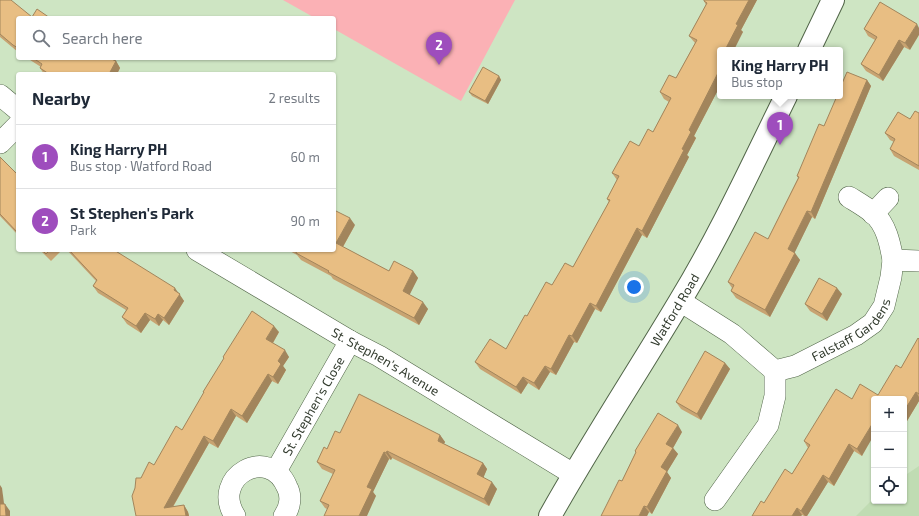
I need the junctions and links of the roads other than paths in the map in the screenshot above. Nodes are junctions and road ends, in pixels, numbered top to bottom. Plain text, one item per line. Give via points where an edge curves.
1 (833, 0) edge
2 (810, 47) edge
3 (0, 95) edge
4 (785, 99) edge
5 (16, 108) edge
6 (16, 127) edge
7 (0, 143) edge
8 (849, 197) dead end
9 (888, 198) dead end
10 (873, 214) junction
11 (200, 252) edge
12 (893, 260) junction
13 (919, 261) edge
14 (680, 301) junction
15 (350, 341) junction
16 (775, 371) junction
17 (276, 471) junction
18 (573, 474) junction
19 (715, 500) dead end
20 (234, 516) edge
21 (284, 516) edge
22 (550, 516) edge

1 - 2 main road
3 - 5 street
4 - 14 main road, Watford Road via 720,230
6 - 7 street
8 - 10 street, Falstaff Gardens
9 - 10 street
10 - 12 street, Falstaff Gardens via 881,222 890,243
11 - 15 street, St. Stephen's Avenue
12 - 13 street
12 - 16 street, Falstaff Gardens via 884,306 873,323 856,335 795,366
14 - 16 street via 732,334
14 - 18 main road, Watford Road
15 - 17 street, St. Stephen's Close
15 - 18 street, St. Stephen's Avenue
16 - 19 street via 775,396 768,426
17 - 20 street via 253,467 238,475 228,494 230,510
17 - 21 street via 284,478 290,492 290,503
18 - 22 main road, Watford Road

